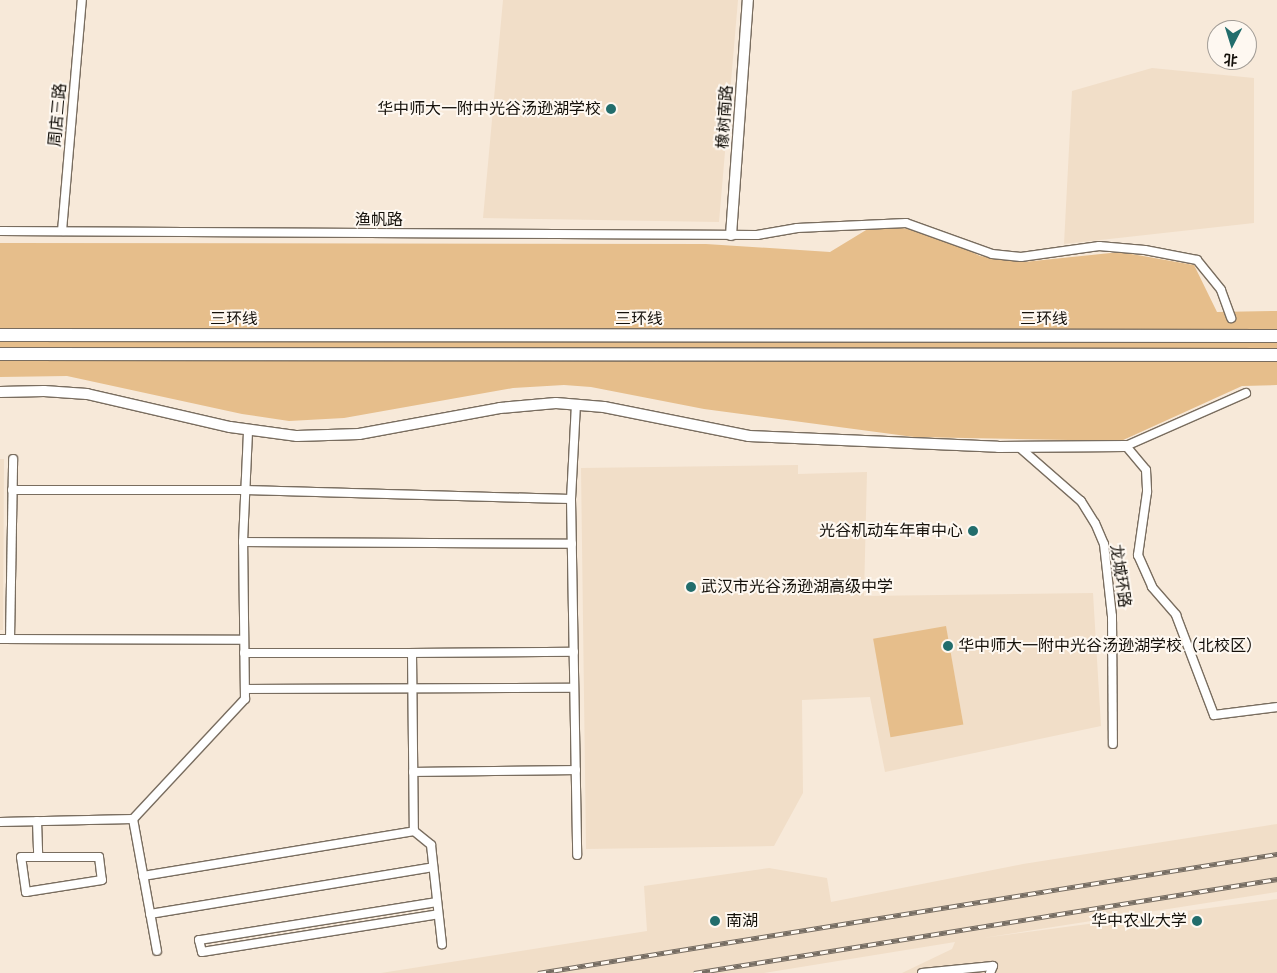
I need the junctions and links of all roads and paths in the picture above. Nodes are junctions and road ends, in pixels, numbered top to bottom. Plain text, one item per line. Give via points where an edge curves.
1 (82, 0) edge
2 (748, 0) edge
3 (0, 231) edge
4 (62, 232) junction
5 (731, 235) junction
6 (1231, 318) dead end
7 (0, 335) edge
8 (1277, 336) edge
9 (0, 354) edge
10 (1277, 355) edge
11 (0, 392) edge
12 (1246, 394) dead end
13 (576, 404) junction
14 (248, 430) junction
15 (1126, 446) junction
16 (1018, 447) junction
17 (12, 460) dead end
18 (12, 490) junction
19 (245, 490) junction
20 (571, 499) junction
21 (243, 542) junction
22 (572, 544) junction
23 (10, 639) junction
24 (0, 640) edge
25 (244, 640) junction
26 (574, 652) junction
27 (244, 653) junction
28 (412, 653) junction
29 (413, 688) junction
30 (574, 688) junction
31 (244, 689) junction
32 (1277, 706) edge
33 (1113, 744) dead end
34 (576, 770) junction
35 (413, 772) junction
36 (133, 819) junction
37 (37, 821) junction
38 (0, 822) edge
39 (414, 831) junction
40 (577, 855) dead end
41 (38, 857) junction
42 (433, 867) junction
43 (143, 876) junction
44 (437, 902) junction
45 (150, 914) junction
46 (438, 914) junction
47 (333, 919) junction
48 (334, 930) junction
49 (442, 944) dead end
50 (157, 951) dead end
51 (922, 973) edge
52 (990, 973) edge

1 - 4 street, 周店三路
2 - 5 street, 橡树南路
3 - 4 street, 渔帆路
4 - 5 street, 渔帆路
5 - 6 street, 渔帆路 via 757,236 797,228 887,222 931,230 992,254 1021,257 1099,246 1145,250 1197,260 1221,290
7 - 8 highway, 三环线
9 - 10 highway
11 - 14 street via 44,390 87,394
12 - 15 street
13 - 14 street via 500,408 342,436 297,436
13 - 16 street via 656,416 733,434
13 - 20 street
14 - 19 street
15 - 16 street
15 - 32 street via 1146,470 1147,492 1138,555 1152,587 1176,615 1214,715
16 - 33 street, 龙城环路 via 1081,501 1096,523 1104,544 1112,616
17 - 18 street
18 - 19 street
18 - 23 street
19 - 20 street
19 - 21 street
20 - 22 street
21 - 22 street
21 - 25 street
22 - 26 street
23 - 24 street
23 - 25 street
25 - 27 street
26 - 28 street
26 - 30 street
27 - 28 street
27 - 31 street
28 - 29 street
29 - 30 street
29 - 31 street
29 - 35 street
30 - 34 street
31 - 36 street via 244,699
34 - 35 street
34 - 40 street
35 - 39 street
36 - 37 street
36 - 43 street
37 - 38 street
37 - 41 street
39 - 42 street via 431,845
39 - 43 street
41 - 41 street via 99,857 102,880 26,892 20,857
42 - 44 street
42 - 45 street
43 - 45 street
44 - 46 street
44 - 47 street
45 - 50 street
46 - 48 street
46 - 49 street
47 - 48 street
47 - 48 street via 200,940 202,952
51 - 52 street via 993,966

